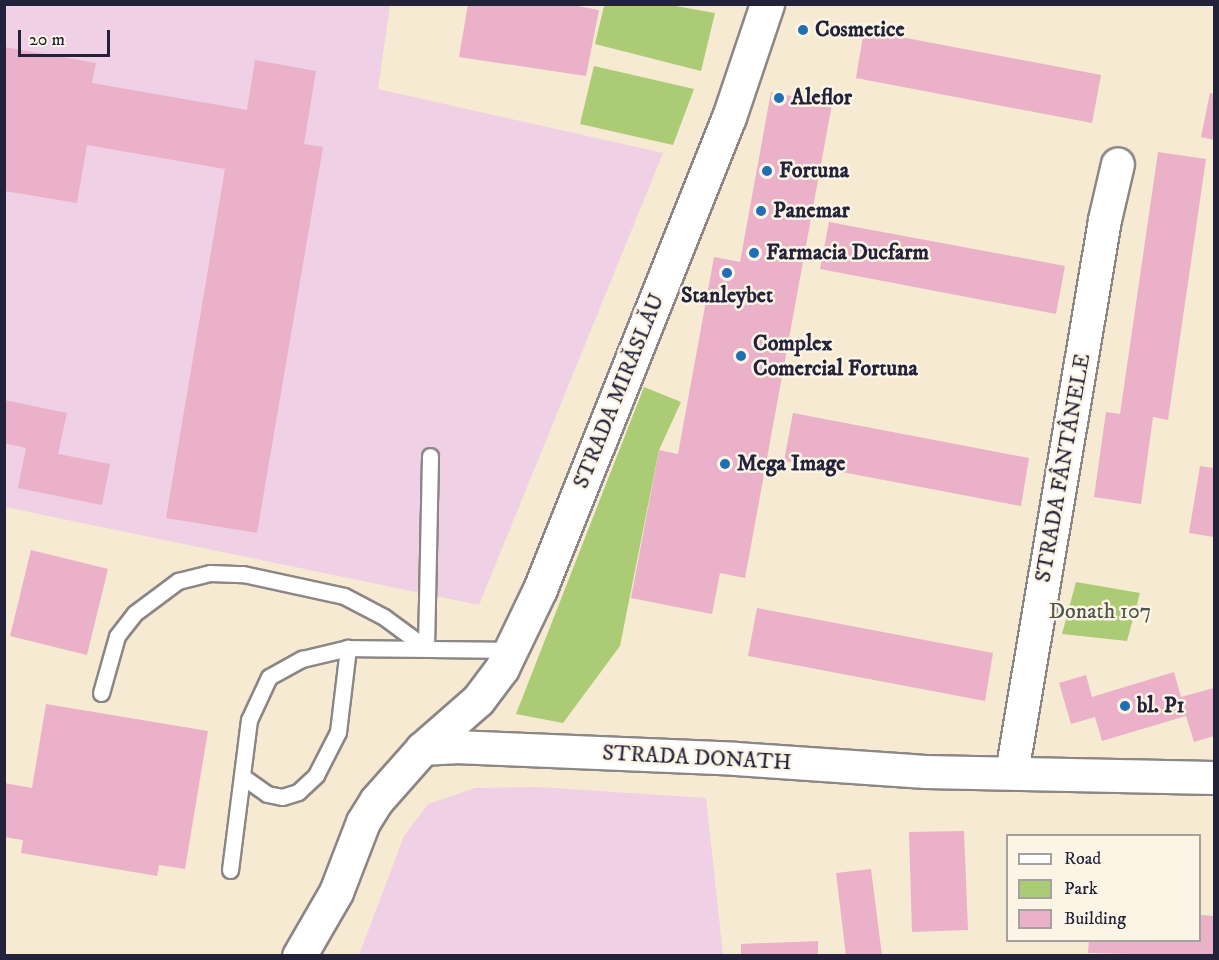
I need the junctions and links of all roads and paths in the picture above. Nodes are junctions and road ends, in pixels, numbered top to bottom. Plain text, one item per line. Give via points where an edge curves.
1 (768, 4) edge
2 (1118, 164) dead end
3 (430, 456) dead end
4 (348, 648) junction
5 (426, 648) junction
6 (511, 650) junction
7 (100, 693) dead end
8 (422, 750) junction
9 (1012, 773) junction
10 (243, 777) junction
11 (1215, 778) edge
12 (230, 870) dead end
13 (299, 956) edge

1 - 6 main road, STRADA MIRĂSLĂU via 744,81 540,589
2 - 9 street, STRADA FÂNTÂNELE via 1105,220
3 - 5 lane
4 - 5 lane
4 - 10 lane via 302,659 269,677 249,720
4 - 10 lane via 338,732 316,776 298,792 282,797 267,794
5 - 6 lane
5 - 7 lane via 384,617 344,596 243,574 210,573 178,581 135,613 117,636
6 - 8 main road, STRADA MIRĂSLĂU via 478,700
8 - 9 street, STRADA DONATH via 455,747
8 - 13 main road via 376,801 363,822 336,892
9 - 11 street, STRADA DONATH
10 - 12 lane

